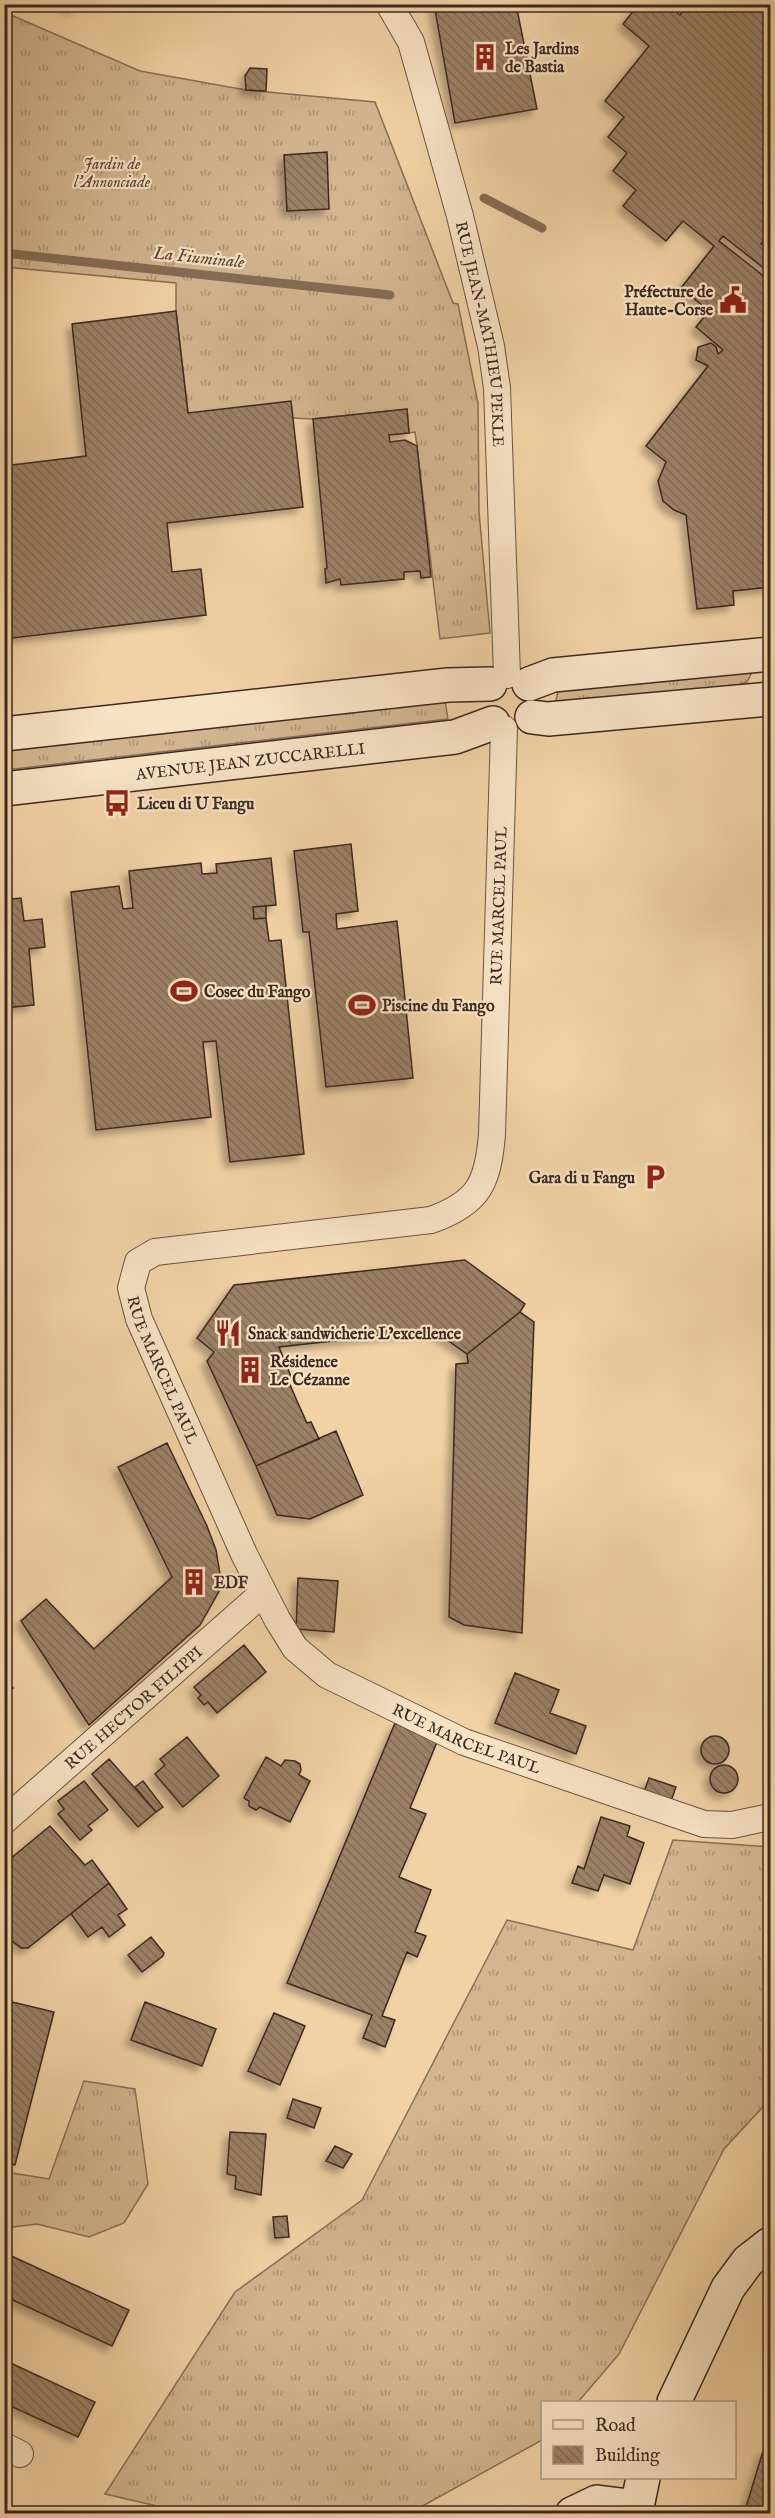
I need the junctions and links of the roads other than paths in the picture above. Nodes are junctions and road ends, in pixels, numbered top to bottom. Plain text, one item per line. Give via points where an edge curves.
1 (389, 4) edge
2 (771, 654) edge
3 (509, 681) junction
4 (771, 699) edge
5 (509, 723) junction
6 (4, 734) edge
7 (4, 789) edge
8 (263, 1593) junction
9 (771, 1817) edge
10 (4, 1821) edge
11 (771, 2244) edge
12 (675, 2401) edge
13 (638, 2503) edge
14 (572, 2514) edge

1 - 3 street, RUE JEAN-MATHIEU PEKLE via 411,42 460,216 491,346 497,388
2 - 3 main road
3 - 5 main road via 537,700
3 - 5 main road via 485,691 483,708
3 - 6 main road
4 - 5 main road, AVENUE JEAN ZUCCARELLI
5 - 7 main road, AVENUE JEAN ZUCCARELLI via 455,737
5 - 8 street, RUE MARCEL PAUL via 492,1134 482,1187 457,1211 432,1220 155,1252 138,1262 131,1288 139,1319
8 - 9 street, RUE MARCEL PAUL via 295,1648 327,1675 465,1742 704,1824 732,1826
8 - 10 street, RUE HECTOR FILIPPI
11 - 12 main road via 748,2261 728,2288
13 - 14 main road via 597,2502

